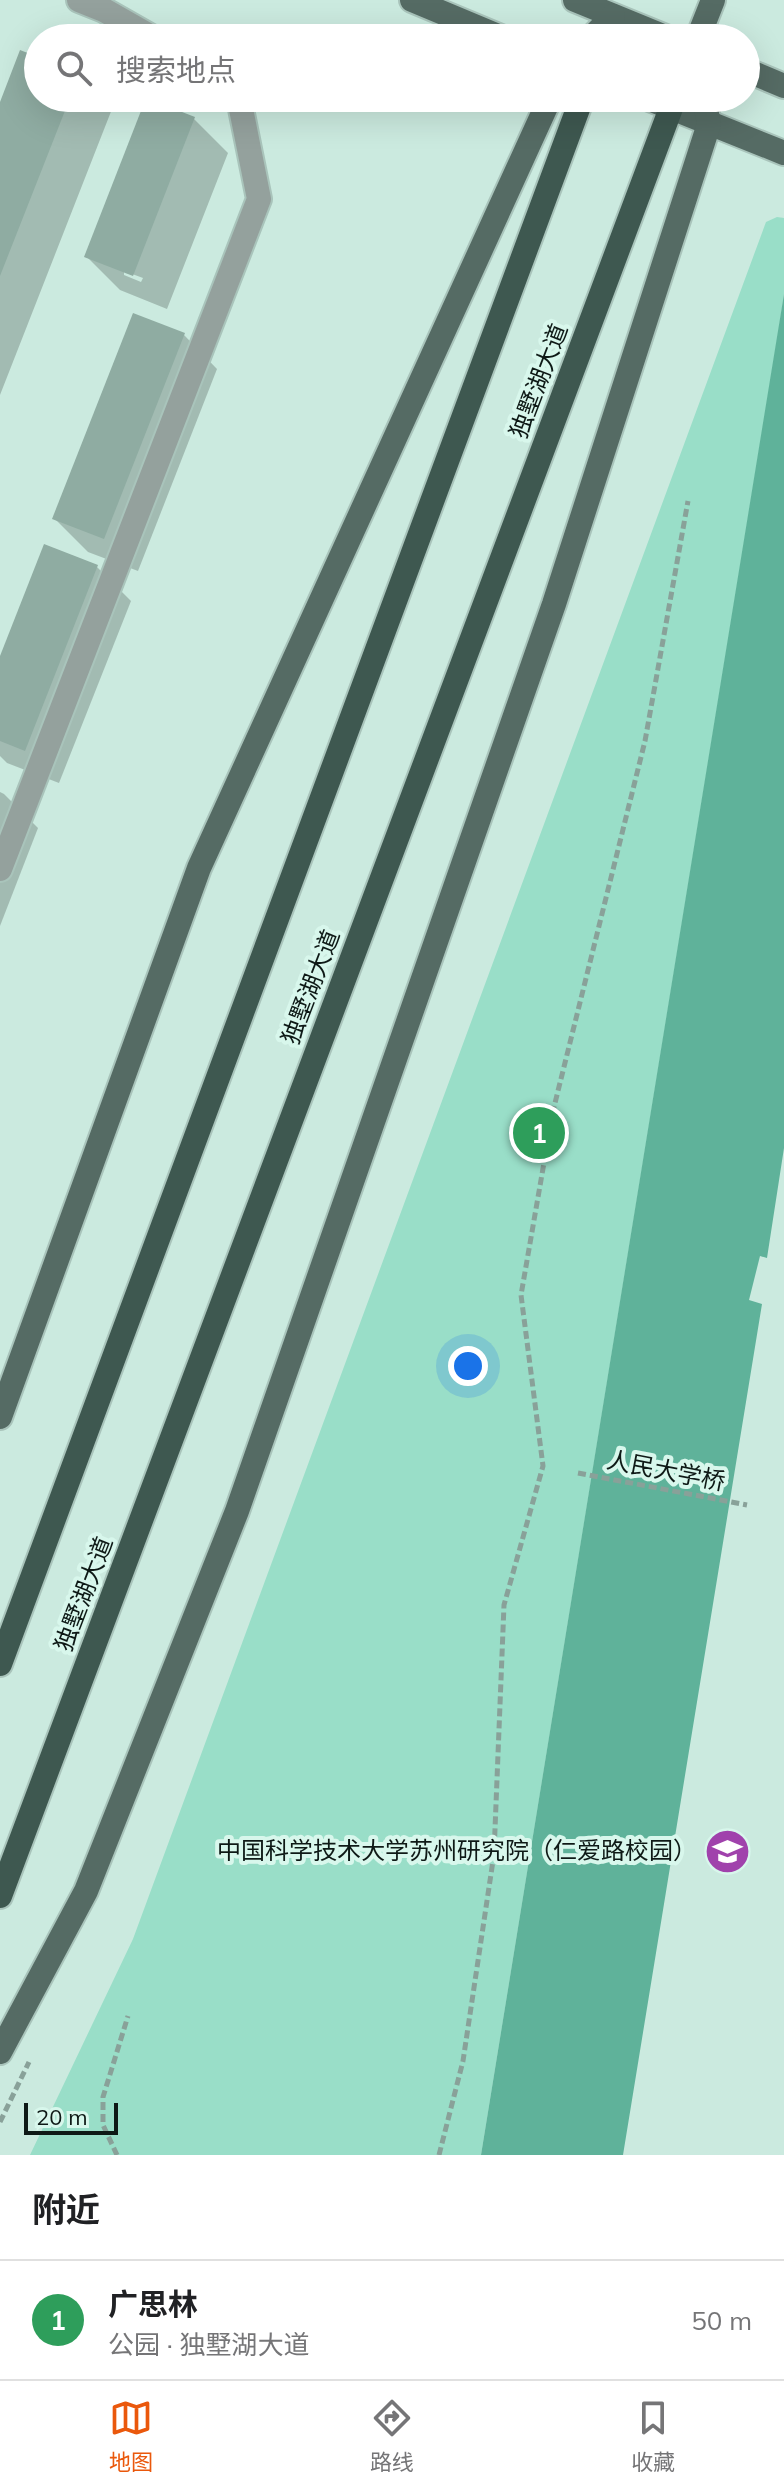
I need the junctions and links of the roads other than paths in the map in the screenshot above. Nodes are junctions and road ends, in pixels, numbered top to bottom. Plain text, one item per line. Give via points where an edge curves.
1 (79, 0) edge
2 (412, 0) edge
3 (575, 0) edge
4 (713, 0) edge
5 (612, 18) edge
6 (128, 24) edge
7 (469, 24) edge
8 (704, 24) edge
9 (760, 76) edge
10 (784, 86) edge
11 (242, 112) edge
12 (544, 112) edge
13 (577, 112) edge
14 (670, 112) edge
15 (688, 112) edge
16 (707, 112) edge
17 (709, 124) junction
18 (784, 153) edge
19 (0, 869) edge
20 (0, 1417) edge
21 (0, 1664) edge
22 (0, 1896) edge
23 (0, 2052) edge

1 - 6 street
2 - 7 main road
3 - 5 main road
4 - 8 main road
9 - 10 main road
11 - 19 street via 259,199
12 - 20 main road via 199,868
13 - 21 highway
14 - 22 highway, 独墅湖大道
15 - 17 main road
16 - 17 main road
17 - 18 main road
17 - 23 main road via 554,604 237,1511 86,1891

